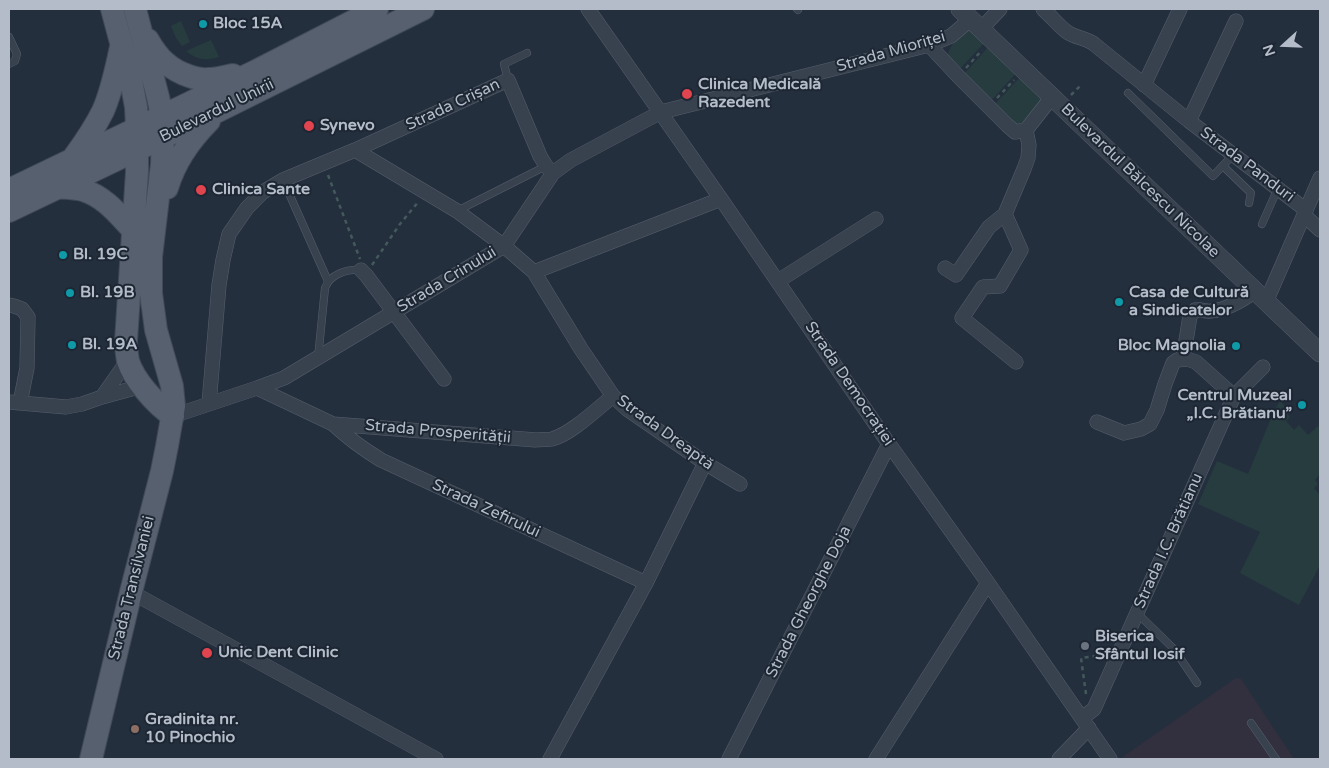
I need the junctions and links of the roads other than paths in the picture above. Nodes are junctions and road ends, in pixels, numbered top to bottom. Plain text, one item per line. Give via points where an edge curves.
1 (112, 9) edge
2 (377, 9) edge
3 (423, 9) edge
4 (588, 9) edge
5 (1000, 9) edge
6 (1043, 9) edge
7 (1180, 9) edge
8 (137, 17) edge
9 (972, 20) edge
10 (1236, 21) dead end
11 (9, 37) edge
12 (122, 44) junction
13 (929, 45) junction
14 (527, 53) dead end
15 (9, 64) edge
16 (256, 71) junction
17 (508, 80) junction
18 (1144, 85) junction
19 (1128, 93) dead end
20 (1052, 97) junction
21 (220, 110) junction
22 (661, 112) junction
23 (1189, 121) junction
24 (1026, 130) junction
25 (150, 133) junction
26 (355, 150) junction
27 (1233, 155) junction
28 (73, 158) junction
29 (1222, 166) junction
30 (550, 170) junction
31 (1320, 178) edge
32 (283, 180) junction
33 (58, 187) junction
34 (1278, 188) junction
35 (9, 190) edge
36 (721, 199) junction
37 (1249, 203) dead end
38 (9, 211) edge
39 (457, 211) junction
40 (1305, 212) junction
41 (1005, 214) junction
42 (876, 219) dead end
43 (1262, 224) dead end
44 (143, 230) junction
45 (1320, 230) edge
46 (504, 246) junction
47 (945, 268) dead end
48 (534, 272) junction
49 (363, 273) joint
50 (328, 281) junction
51 (778, 281) junction
52 (1260, 297) junction
53 (9, 305) edge
54 (394, 312) junction
55 (162, 351) junction
56 (1320, 353) edge
57 (318, 358) junction
58 (128, 360) junction
59 (1183, 360) junction
60 (1016, 362) dead end
61 (1263, 367) dead end
62 (169, 374) junction
63 (444, 378) dead end
64 (142, 386) junction
65 (257, 388) junction
66 (613, 396) junction
67 (1234, 396) junction
68 (102, 397) junction
69 (14, 402) edge
70 (209, 404) junction
71 (173, 416) junction
72 (1097, 422) dead end
73 (333, 424) junction
74 (889, 444) junction
75 (705, 462) junction
76 (740, 484) dead end
77 (646, 583) junction
78 (988, 583) junction
79 (130, 592) junction
80 (1137, 612) junction
81 (1197, 683) dead end
82 (1085, 723) junction
83 (1250, 723) dead end
84 (91, 759) edge
85 (436, 759) edge
86 (550, 759) edge
87 (729, 759) edge
88 (876, 759) edge
89 (1059, 759) edge
90 (1110, 759) edge
91 (1276, 759) edge

1 - 12 main road
2 - 16 main road, Bulevardul Unirii
3 - 21 main road, Bulevardul Unirii
4 - 22 street, Strada Democrației
5 - 9 street
6 - 18 street, Strada Panduri via 1066,32 1088,40
7 - 18 street
8 - 16 main road via 152,48 164,63 182,74 207,80
8 - 25 main road via 158,97
9 - 13 street, Strada Mioriței via 951,36
9 - 20 street, Bulevardul Bălcescu Nicolae
10 - 23 street, Strada Panduri
11 - 15 lane via 17,54
12 - 25 main road via 134,96
12 - 28 main road via 112,88 103,110
13 - 22 street, Strada Mioriței
13 - 24 street via 1015,132
14 - 17 lane via 504,64
16 - 25 main road, Bulevardul Unirii
17 - 26 street, Strada Crișan
17 - 30 street, Strada Crișan via 540,156
18 - 23 street, Strada Panduri
19 - 29 lane via 1213,176
20 - 24 street
20 - 52 street, Bulevardul Bălcescu Nicolae
21 - 25 main road, Bulevardul Unirii
21 - 44 main road via 188,144
22 - 30 street
22 - 36 street, Strada Democrației
23 - 27 street, Strada Panduri
24 - 41 street via 1028,158
25 - 28 main road, Bulevardul Unirii
25 - 33 main road, Bulevardul Unirii
25 - 44 main road, Strada Transilvaniei
26 - 32 street, Strada Crișan
26 - 39 street
27 - 29 lane
27 - 34 street, Strada Panduri
28 - 35 main road, Bulevardul Unirii
29 - 37 lane via 1251,193
30 - 39 lane
30 - 46 street
31 - 40 street
32 - 50 lane
32 - 70 street, Strada Crișan via 257,197 230,234 218,285
33 - 38 main road, Bulevardul Unirii
33 - 44 main road via 81,190 101,198
34 - 40 street, Strada Panduri
34 - 43 lane
36 - 48 street
36 - 51 street, Strada Democrației
39 - 46 street
40 - 45 street, Strada Panduri
40 - 52 street
41 - 47 street via 989,227 956,275
41 - 60 street via 1021,250 1000,286 983,287 962,318
42 - 51 street
44 - 55 main road, Strada Transilvaniei via 151,257 151,293
44 - 58 main road, Strada Transilvaniei via 126,341
46 - 48 street, Strada Crinului
46 - 54 street, Strada Crinului
48 - 66 street, Strada Dreaptă
49 - 50 lane via 354,269
49 - 54 street
50 - 57 lane
51 - 74 street, Strada Democrației
52 - 56 street, Bulevardul Bălcescu Nicolae
52 - 59 street via 1210,312 1195,310 1190,316
53 - 69 street via 22,309 28,317 27,368
54 - 57 street, Strada Crinului
54 - 63 street
55 - 58 main road
55 - 62 main road, Strada Transilvaniei
57 - 65 street, Strada Crinului via 284,378
58 - 64 main road, Strada Transilvaniei
58 - 68 street
59 - 67 street via 1196,362
59 - 72 street via 1173,363 1150,424 1124,433
61 - 67 street, Strada I.C. Brătianu
62 - 64 main road
62 - 71 main road, Strada Transilvaniei via 174,393
64 - 68 street
64 - 71 main road, Strada Transilvaniei via 157,404
65 - 70 street, Strada Crinului
65 - 73 street, Strada Prosperității
66 - 73 street, Strada Prosperității via 576,426 552,439
66 - 75 street, Strada Dreaptă
67 - 80 street, Strada I.C. Brătianu
68 - 69 street via 66,407
70 - 71 street, Strada Crinului
71 - 79 main road, Strada Transilvaniei
73 - 77 street, Strada Zefirului via 381,460
74 - 78 street, Strada Democrației
74 - 87 street, Strada Gheorghe Doja
75 - 76 street, Strada Dreaptă
75 - 77 street
77 - 86 street
78 - 82 street, Strada Democrației
78 - 88 street
79 - 84 main road, Strada Transilvaniei
79 - 85 street
80 - 81 lane via 1174,649
80 - 82 street, Strada I.C. Brătianu
82 - 89 street, Strada I.C. Brătianu
82 - 90 street, Strada Democrației
83 - 91 lane

